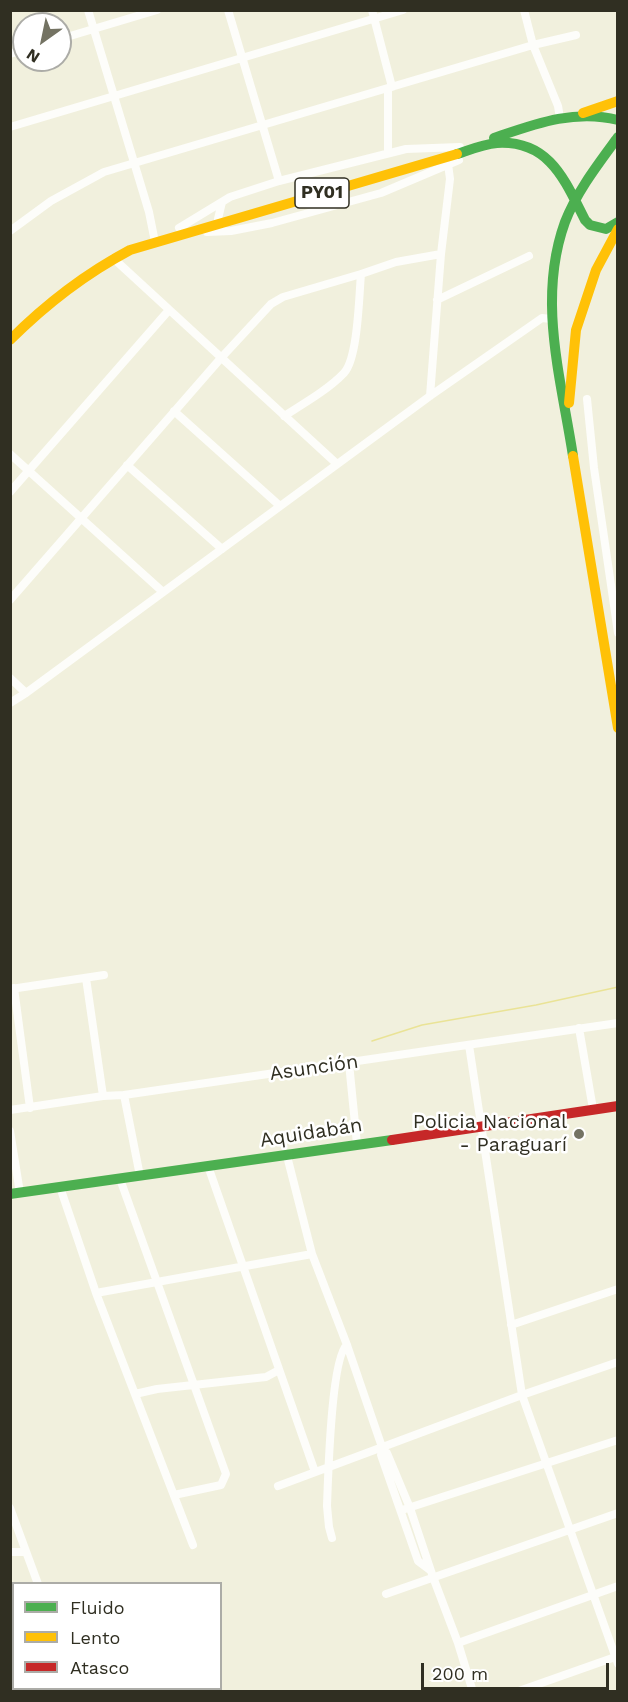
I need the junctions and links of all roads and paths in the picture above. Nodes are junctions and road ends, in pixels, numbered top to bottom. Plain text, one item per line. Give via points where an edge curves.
1 (88, 10) edge
2 (157, 10) edge
3 (228, 10) edge
4 (403, 10) edge
5 (524, 10) edge
6 (373, 15) edge
7 (94, 29) junction
8 (576, 34) dead end
9 (72, 35) edge
10 (533, 45) junction
11 (242, 58) junction
12 (390, 87) junction
13 (114, 96) junction
14 (618, 101) edge
15 (576, 115) junction
16 (560, 118) junction
17 (618, 120) edge
18 (262, 124) junction
19 (10, 127) edge
20 (617, 138) edge
21 (478, 148) junction
22 (388, 153) junction
23 (422, 161) junction
24 (133, 162) junction
25 (448, 164) junction
26 (561, 174) junction
27 (279, 181) junction
28 (222, 202) junction
29 (576, 203) junction
30 (219, 221) junction
31 (618, 222) edge
32 (565, 226) junction
33 (618, 229) edge
34 (10, 231) edge
35 (180, 231) junction
36 (231, 231) junction
37 (154, 237) junction
38 (441, 254) junction
39 (529, 256) dead end
40 (113, 258) junction
41 (362, 274) junction
42 (437, 300) junction
43 (169, 310) junction
44 (551, 319) junction
45 (10, 330) edge
46 (10, 340) edge
47 (221, 358) junction
48 (430, 396) junction
49 (587, 399) dead end
50 (174, 411) junction
51 (284, 416) junction
52 (567, 417) junction
53 (10, 454) edge
54 (337, 464) junction
55 (127, 465) junction
56 (28, 470) junction
57 (10, 492) edge
58 (280, 506) junction
59 (81, 518) junction
60 (222, 549) junction
61 (163, 592) junction
62 (10, 600) edge
63 (618, 633) edge
64 (10, 678) edge
65 (26, 693) junction
66 (10, 703) edge
67 (617, 720) edge
68 (104, 975) dead end
69 (86, 978) junction
70 (12, 989) edge
71 (618, 1023) edge
72 (579, 1028) junction
73 (469, 1045) junction
74 (349, 1063) junction
75 (124, 1095) junction
76 (103, 1096) junction
77 (618, 1107) edge
78 (30, 1108) junction
79 (593, 1109) junction
80 (10, 1110) edge
81 (481, 1126) junction
82 (10, 1131) edge
83 (357, 1144) junction
84 (287, 1156) junction
85 (208, 1166) junction
86 (140, 1176) junction
87 (120, 1179) junction
88 (60, 1187) junction
89 (15, 1193) edge
90 (312, 1254) junction
91 (243, 1267) junction
92 (157, 1282) junction
93 (618, 1289) edge
94 (96, 1293) junction
95 (511, 1325) junction
96 (347, 1345) junction
97 (618, 1362) edge
98 (279, 1370) junction
99 (194, 1385) junction
100 (135, 1394) junction
101 (522, 1395) junction
102 (618, 1440) edge
103 (382, 1449) junction
104 (547, 1464) junction
105 (329, 1467) junction
106 (315, 1472) junction
107 (278, 1486) dead end
108 (174, 1495) junction
109 (10, 1508) edge
110 (410, 1508) junction
111 (401, 1510) junction
112 (618, 1513) edge
113 (570, 1529) junction
114 (332, 1538) dead end
115 (193, 1545) dead end
116 (10, 1552) edge
117 (26, 1552) junction
118 (431, 1574) junction
119 (37, 1582) edge
120 (618, 1586) edge
121 (386, 1594) dead end
122 (592, 1594) junction
123 (458, 1643) junction
124 (617, 1659) edge
125 (473, 1692) edge
126 (516, 1692) edge

1 - 7 street
2 - 7 street
3 - 11 street
4 - 6 street
5 - 10 street
6 - 11 street
6 - 12 street
7 - 9 street
7 - 13 street
8 - 10 street
10 - 12 street
10 - 16 street
11 - 13 street
11 - 18 street
12 - 18 street
12 - 22 street
13 - 19 street
13 - 24 street
14 - 15 main road
15 - 16 main road, PY01
15 - 17 main road, PY01
16 - 23 main road, PY01
18 - 24 street
18 - 27 street
20 - 29 main road
21 - 23 main road, PY01
21 - 25 street
21 - 26 main road, PY01 via 506,142 526,145 542,153
22 - 23 street
22 - 27 street
23 - 25 street
23 - 30 main road, PY01
23 - 36 street via 381,193
24 - 34 street via 77,186
24 - 37 street
25 - 38 street via 450,179
26 - 29 main road, PY01
26 - 32 main road
27 - 28 street
28 - 30 street
28 - 35 street
29 - 31 main road via 590,225 606,229
29 - 32 main road
30 - 35 main road, PY01
30 - 36 street
32 - 44 main road via 551,285
33 - 52 main road via 596,270 576,330
35 - 36 street
35 - 37 main road, PY01
35 - 40 main road, PY01
37 - 45 main road, PY01 via 81,268
38 - 41 street via 396,262
38 - 42 street
39 - 42 street
40 - 43 street
40 - 46 main road, PY01 via 85,275
41 - 47 street via 271,304
41 - 51 street via 351,363 340,377
42 - 48 street
43 - 47 street
43 - 56 street
44 - 48 street via 542,318
44 - 52 main road
47 - 50 street
47 - 51 street
48 - 54 street
49 - 63 street
50 - 55 street
50 - 58 street
51 - 54 street
52 - 67 main road
53 - 56 street
54 - 58 street
55 - 59 street
55 - 60 street
56 - 57 street
56 - 59 street
58 - 60 street
59 - 61 street
59 - 62 street
60 - 61 street
61 - 65 street
64 - 65 street
65 - 66 street
68 - 69 street
69 - 70 street
69 - 76 street
70 - 78 street
71 - 72 street, Asunción
72 - 73 street, Asunción
72 - 79 street
73 - 74 street, Asunción
73 - 81 street
74 - 75 street, Asunción
74 - 83 street
75 - 76 street, Asunción
75 - 86 street
76 - 78 street, Asunción
77 - 79 main road, Aquidabán
78 - 80 street, Asunción
79 - 81 main road, Aquidabán
81 - 83 main road, Aquidabán
81 - 95 street
82 - 89 street
83 - 84 main road, Aquidabán
84 - 85 main road, Aquidabán
84 - 90 street
85 - 86 main road, Aquidabán
85 - 91 street
86 - 87 main road, Aquidabán
87 - 88 main road, Aquidabán
87 - 92 street
88 - 89 main road, Aquidabán
88 - 94 street
90 - 91 street
90 - 96 street
91 - 92 street
91 - 98 street
92 - 94 street
92 - 99 street
93 - 95 street
94 - 100 street
95 - 101 street
96 - 103 street
96 - 105 street via 342,1350 336,1378
97 - 101 street
98 - 99 street via 266,1377
98 - 106 street
99 - 100 street
99 - 108 street via 225,1478 221,1485
100 - 108 street
101 - 103 street
101 - 104 street
102 - 104 street
103 - 105 street
103 - 110 street
103 - 111 street
104 - 110 street
104 - 113 street
105 - 106 street
105 - 114 street via 327,1506
106 - 107 street
108 - 115 street
109 - 117 street
110 - 111 street
110 - 118 street
111 - 118 street via 418,1561
112 - 113 street
113 - 118 street
113 - 122 street
116 - 117 street
117 - 119 street
118 - 121 street
118 - 123 street
120 - 122 street
122 - 123 street
122 - 124 street
123 - 125 street
124 - 126 street

